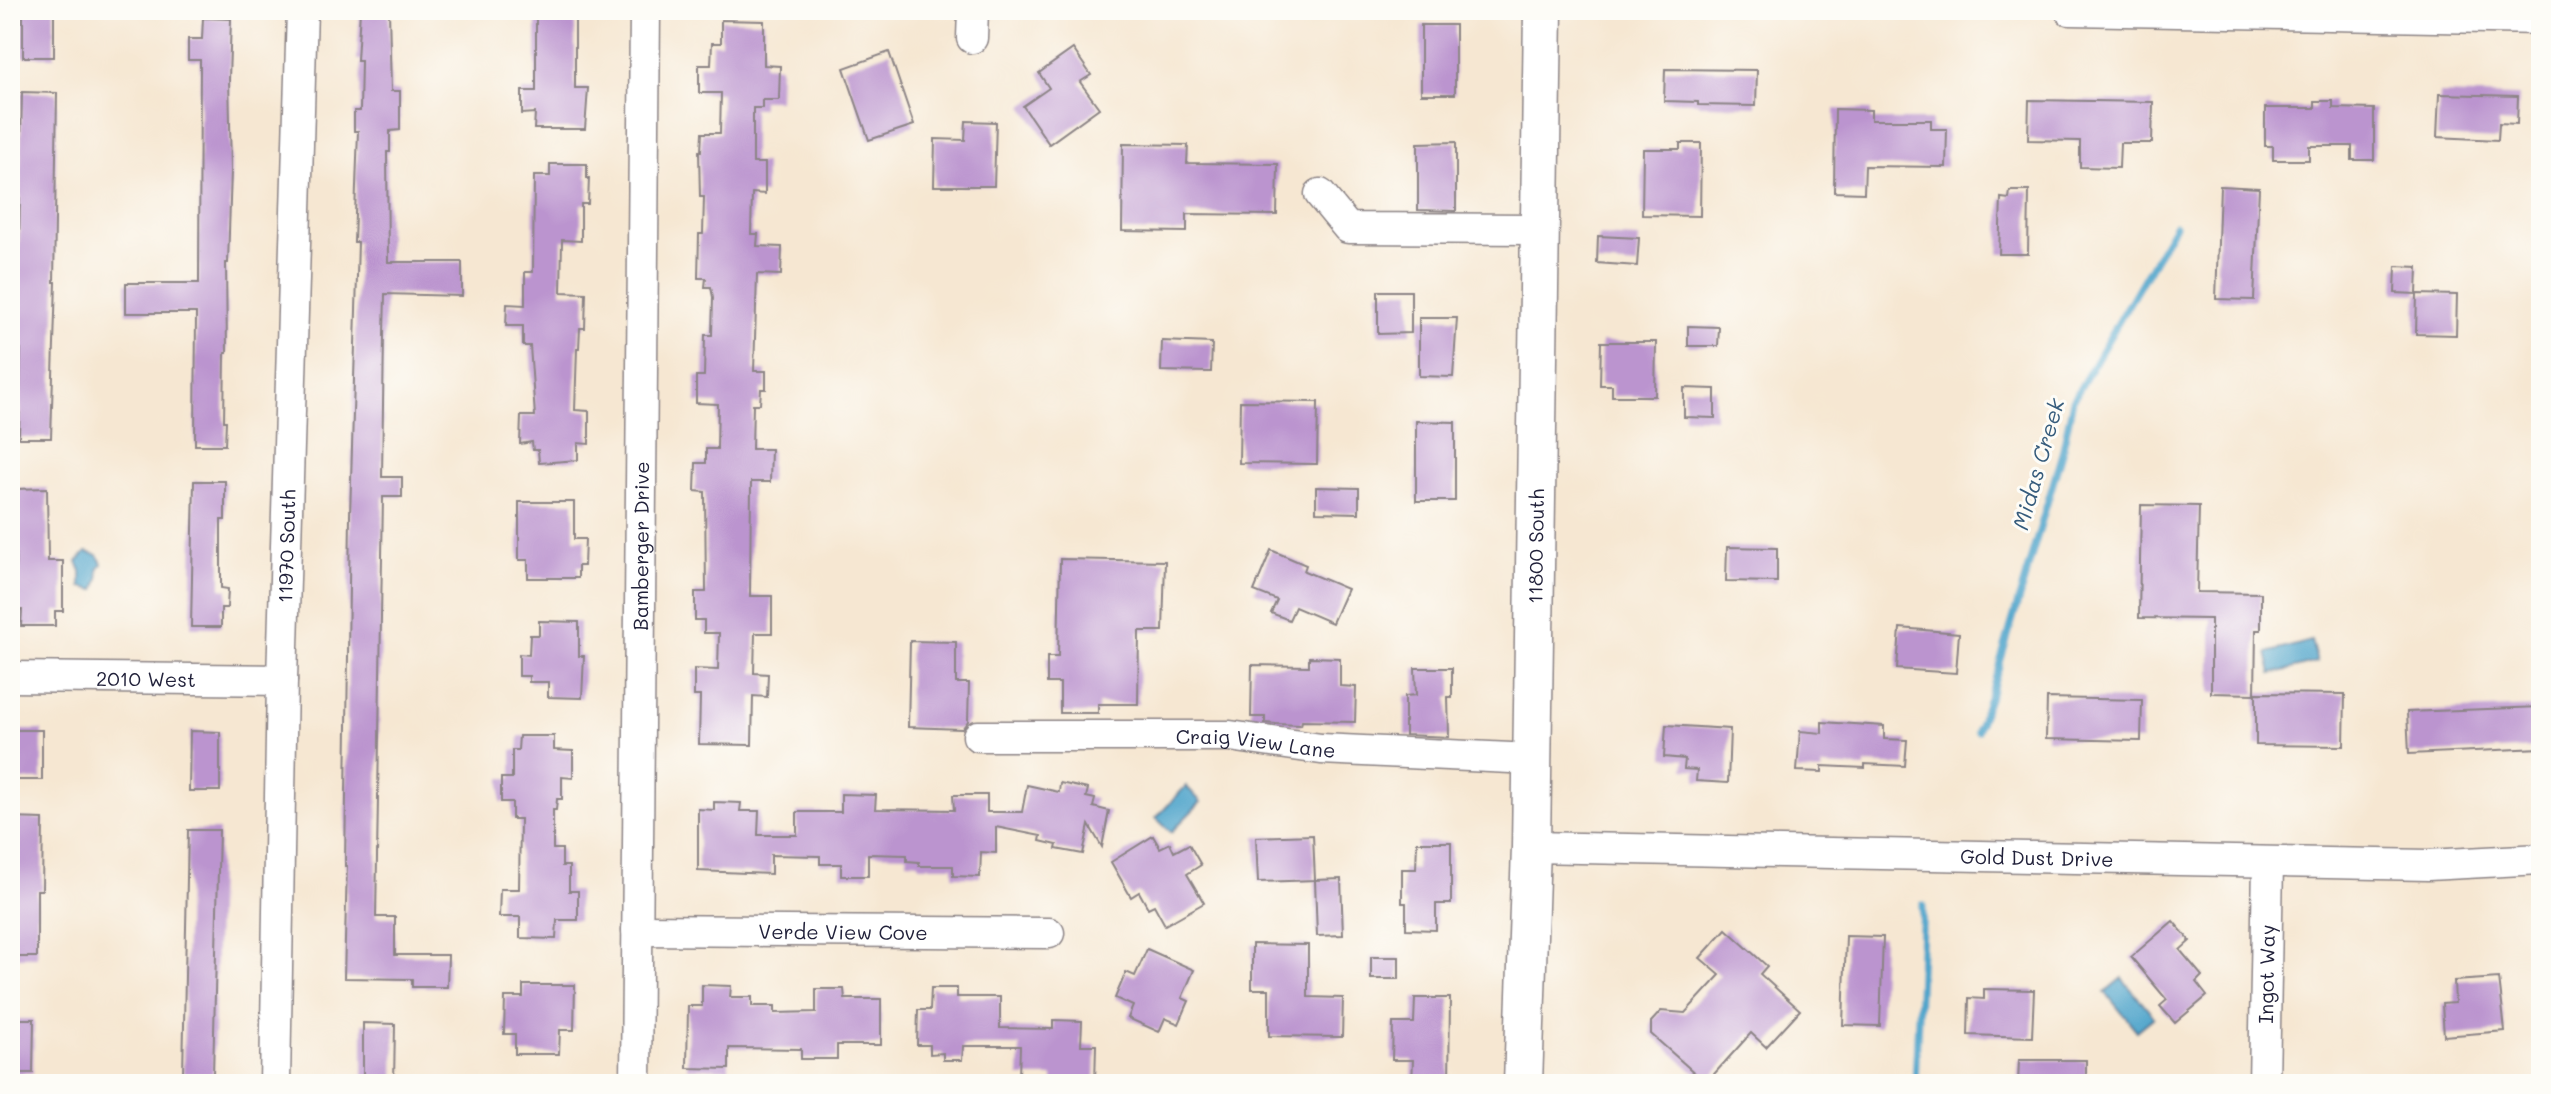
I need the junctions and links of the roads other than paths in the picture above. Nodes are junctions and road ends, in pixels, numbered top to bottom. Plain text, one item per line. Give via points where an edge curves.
1 (302, 10) edge
2 (645, 10) edge
3 (1543, 10) edge
4 (2070, 10) edge
5 (2541, 19) edge
6 (1320, 194) dead end
7 (1540, 229) junction
8 (10, 677) edge
9 (282, 680) junction
10 (978, 736) dead end
11 (1532, 759) junction
12 (1531, 847) junction
13 (2541, 859) edge
14 (2268, 863) junction
15 (637, 930) junction
16 (1049, 933) dead end
17 (275, 1084) edge
18 (636, 1084) edge
19 (1523, 1084) edge
20 (2264, 1084) edge

1 - 9 street, 11970 South
2 - 15 street, Bamberger Drive
3 - 7 main road, 11800 South
4 - 5 street
6 - 7 street via 1348,228
7 - 11 main road, 11800 South
8 - 9 street, 2010 West
9 - 17 street, 11970 South
10 - 11 street, Craig View Lane via 1230,736 1321,749
11 - 12 main road, 11800 South
12 - 14 street, Gold Dust Drive
12 - 19 main road, 11800 South
13 - 14 street, Gold Dust Drive via 2428,865
14 - 20 street, Ingot Way
15 - 16 street, Verde View Cove
15 - 18 street, Bamberger Drive

